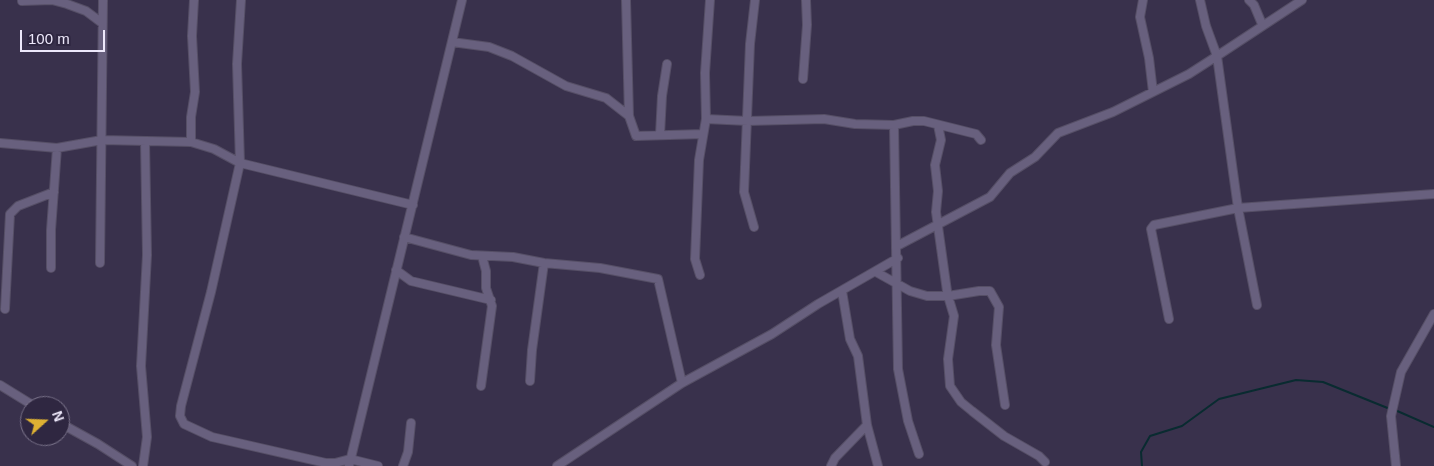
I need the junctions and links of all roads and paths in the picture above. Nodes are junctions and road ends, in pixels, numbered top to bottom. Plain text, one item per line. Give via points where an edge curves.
1 (103, 0) edge
2 (194, 0) edge
3 (241, 0) edge
4 (462, 0) edge
5 (626, 0) edge
6 (710, 0) edge
7 (755, 0) edge
8 (806, 0) edge
9 (1143, 0) edge
10 (1200, 0) edge
11 (1248, 0) edge
12 (1302, 0) edge
13 (22, 1) edge
14 (102, 23) junction
15 (1262, 24) junction
16 (452, 42) junction
17 (1217, 56) junction
18 (667, 64) dead end
19 (803, 79) dead end
20 (1153, 92) junction
21 (629, 116) junction
22 (706, 118) junction
23 (748, 121) junction
24 (894, 125) junction
25 (938, 125) junction
26 (703, 134) junction
27 (660, 135) junction
28 (102, 140) junction
29 (981, 140) dead end
30 (145, 141) junction
31 (191, 142) junction
32 (0, 143) edge
33 (57, 148) junction
34 (240, 164) junction
35 (54, 192) junction
36 (1434, 194) edge
37 (413, 204) junction
38 (1238, 208) junction
39 (938, 225) junction
40 (754, 227) dead end
41 (404, 238) junction
42 (897, 246) junction
43 (482, 256) junction
44 (898, 258) junction
45 (100, 263) dead end
46 (544, 263) junction
47 (50, 268) dead end
48 (396, 270) junction
49 (876, 272) junction
50 (700, 275) dead end
51 (897, 286) junction
52 (842, 290) junction
53 (948, 296) junction
54 (491, 300) junction
55 (1257, 305) dead end
56 (5, 309) dead end
57 (1434, 314) edge
58 (1169, 319) dead end
59 (530, 380) dead end
60 (682, 383) junction
61 (0, 385) edge
62 (481, 386) dead end
63 (20, 397) edge
64 (1005, 404) dead end
65 (411, 423) dead end
66 (867, 425) junction
67 (70, 429) edge
68 (919, 454) dead end
69 (349, 462) edge
70 (1045, 462) dead end
71 (132, 466) edge
72 (143, 466) edge
73 (378, 466) edge
74 (403, 466) edge
75 (557, 466) edge
76 (831, 466) edge
77 (878, 466) edge
78 (1396, 466) edge

1 - 14 street
2 - 31 street via 195,92
3 - 34 street via 237,64
4 - 16 street
5 - 21 street
6 - 22 street
7 - 23 street
8 - 19 street
9 - 20 street via 1140,17
10 - 17 street
11 - 15 street via 1254,5
12 - 15 street
13 - 14 street via 52,0 67,4 86,11
14 - 28 street
15 - 17 street
16 - 21 street via 489,47 512,56 566,86 606,98
16 - 37 street
17 - 20 street
17 - 38 street
18 - 27 street
20 - 39 street via 1113,112 1058,133 1035,157 1010,173 990,197
21 - 27 street via 636,136
22 - 23 street
22 - 26 street
23 - 24 street via 824,119
23 - 40 street via 744,192
24 - 25 street via 913,121
24 - 42 street
25 - 29 street via 976,134
25 - 39 street via 941,140 935,165
26 - 27 street
26 - 50 street via 695,259
28 - 30 street
28 - 33 street
28 - 45 street
30 - 31 street
30 - 72 street via 147,255 141,366 147,437
31 - 34 street via 214,149
32 - 33 street
33 - 35 street
34 - 37 street
34 - 69 street via 180,416 184,424 212,437 332,464
35 - 47 street
35 - 56 street via 18,206 10,214
36 - 38 street
37 - 41 street
38 - 55 street
38 - 58 street via 1162,222 1151,229
39 - 42 street
39 - 53 street
41 - 43 street
41 - 48 street
42 - 44 street
43 - 46 street
43 - 54 street
44 - 49 street
44 - 51 street
46 - 59 street
46 - 60 street via 600,268 658,279
48 - 54 street via 411,281
48 - 69 street
49 - 51 street
49 - 52 street
51 - 53 street via 927,296
51 - 68 street via 898,369 908,421
52 - 60 street via 772,334
52 - 66 street via 850,339 858,356
53 - 64 street via 986,290 999,307 996,345
53 - 70 street via 954,316 948,359 950,386 972,411
54 - 62 street via 492,315
57 - 78 street via 1401,372 1391,416
60 - 75 street
61 - 63 street
65 - 74 street
66 - 76 street
66 - 77 street
67 - 71 street
69 - 73 street

